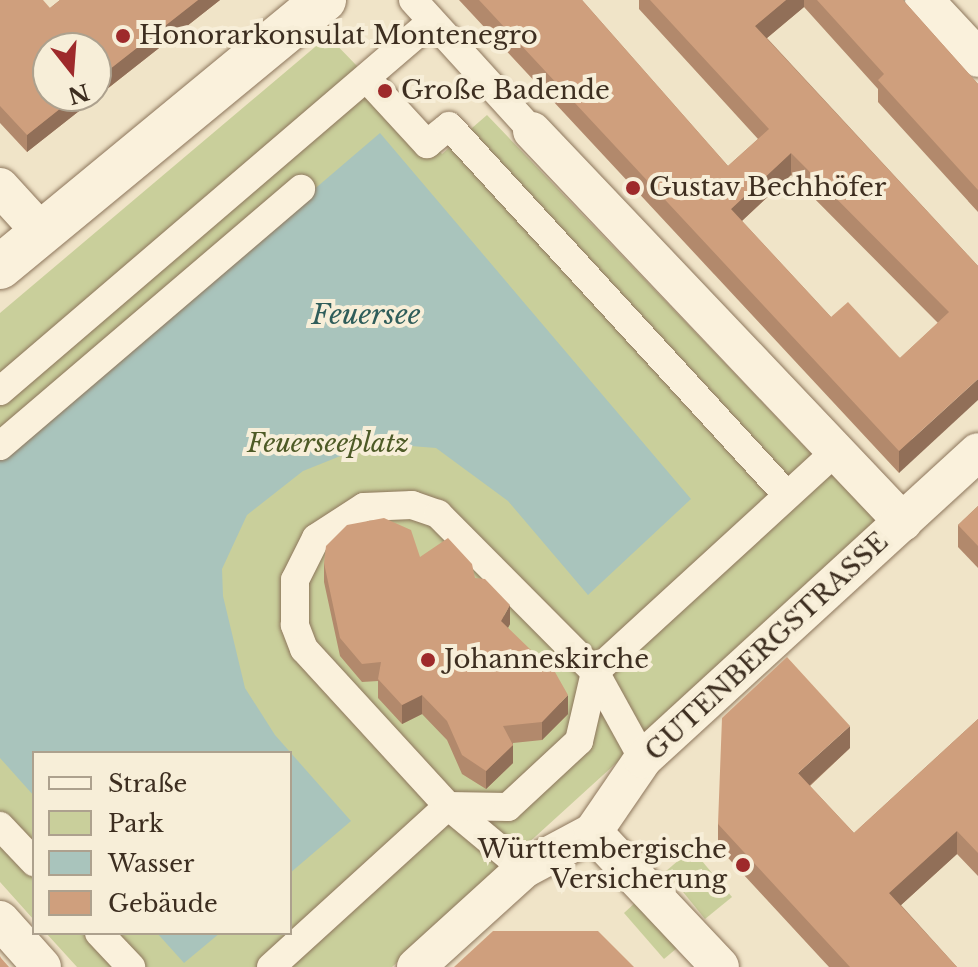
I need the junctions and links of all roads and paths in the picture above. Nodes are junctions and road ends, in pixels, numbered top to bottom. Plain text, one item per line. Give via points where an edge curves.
1 (324, 0) edge
2 (924, 0) edge
3 (422, 11) edge
4 (978, 58) edge
5 (369, 81) junction
6 (532, 131) joint
7 (0, 187) edge
8 (301, 189) dead end
9 (42, 233) junction
10 (0, 267) edge
11 (0, 391) edge
12 (0, 446) edge
13 (978, 452) edge
14 (834, 453) junction
15 (787, 495) junction
16 (903, 522) junction
17 (595, 672) junction
18 (643, 759) junction
19 (448, 806) junction
20 (0, 826) edge
21 (593, 832) junction
22 (32, 860) edge
23 (524, 869) junction
24 (0, 920) edge
25 (101, 935) edge
26 (42, 967) edge
27 (131, 967) edge
28 (271, 967) edge
29 (416, 967) edge
30 (720, 967) edge

1 - 9 main road
2 - 4 street
3 - 5 street
3 - 6 street
5 - 11 street
5 - 15 street via 427,144 449,126
6 - 14 street
7 - 9 street
8 - 12 street
9 - 10 main road
13 - 16 street, GUTENBERGSTRASSE
14 - 15 street
14 - 16 street
15 - 17 street
16 - 18 street, GUTENBERGSTRASSE
17 - 18 street
17 - 19 street via 579,741 508,807
17 - 19 street via 438,514 412,505 364,507 316,538 295,580 295,625 304,649
18 - 21 street, GUTENBERGSTRASSE
19 - 23 street
19 - 28 street
20 - 22 street
21 - 23 street, GUTENBERGSTRASSE
21 - 30 street
23 - 29 street, GUTENBERGSTRASSE
24 - 26 street
25 - 27 street

